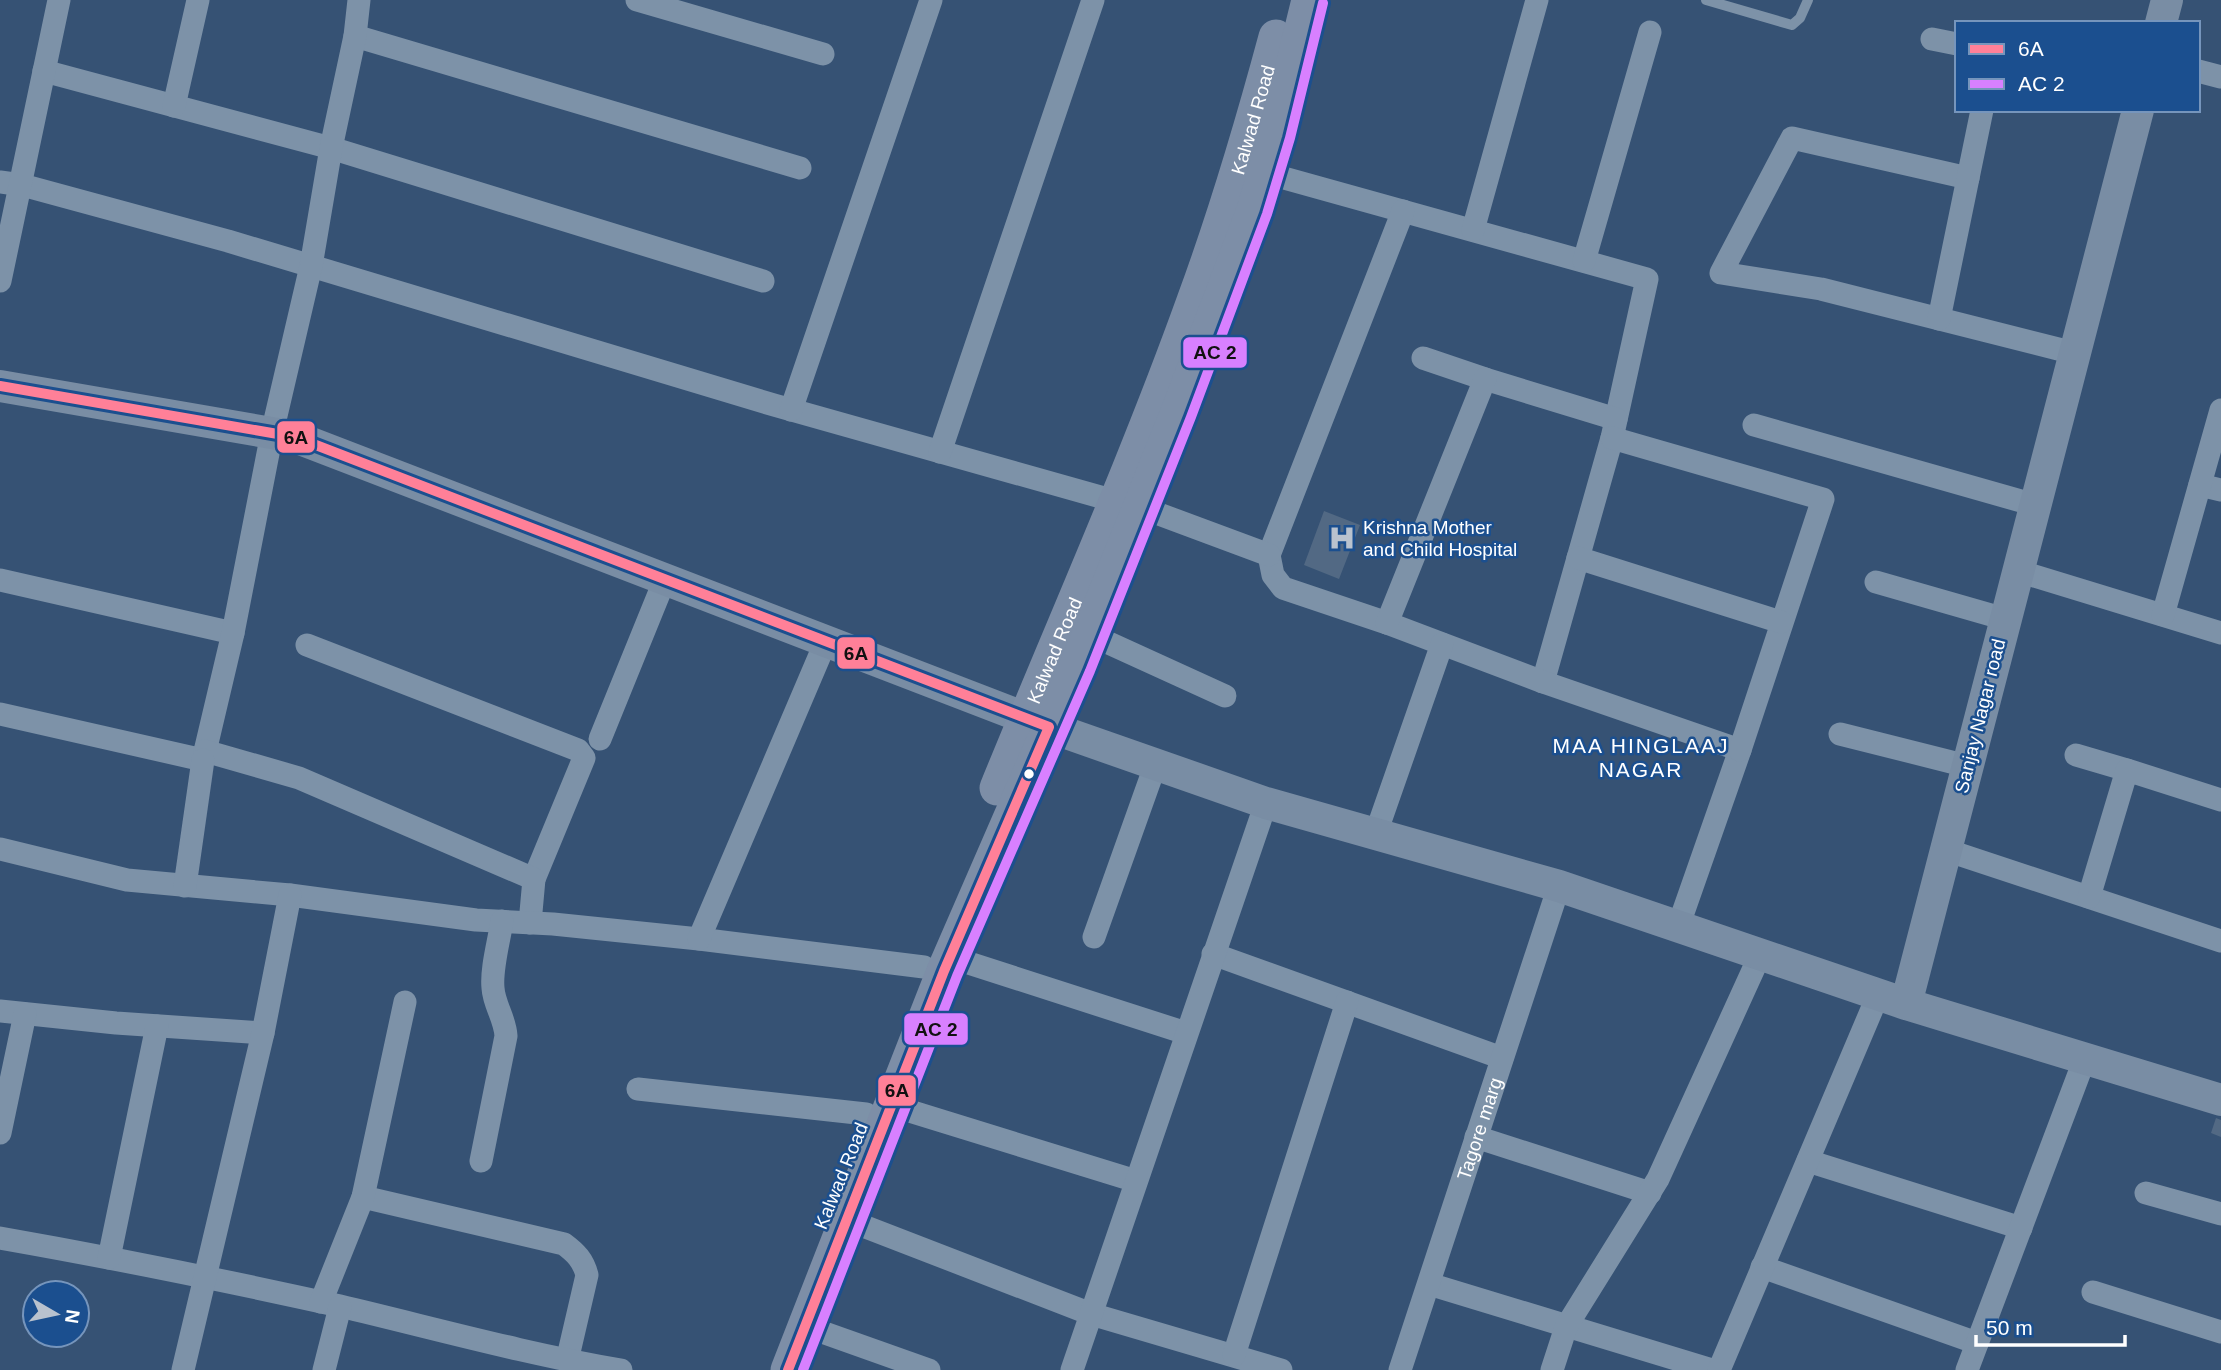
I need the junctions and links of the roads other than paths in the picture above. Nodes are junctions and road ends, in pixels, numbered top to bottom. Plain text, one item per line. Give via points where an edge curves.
1 (59, 0) edge
2 (198, 0) edge
3 (359, 0) edge
4 (638, 0) edge
5 (931, 0) edge
6 (1093, 0) edge
7 (1286, 0) edge
8 (1309, 0) edge
9 (1537, 0) edge
10 (1706, 0) edge
11 (1808, 0) edge
12 (2167, 0) edge
13 (2162, 21) edge
14 (1650, 32) dead end
15 (355, 36) junction
16 (1932, 39) dead end
17 (1955, 44) edge
18 (823, 54) dead end
19 (44, 72) junction
20 (2200, 72) edge
21 (2221, 77) edge
22 (174, 106) junction
23 (1982, 112) edge
24 (2137, 112) edge
25 (331, 148) junction
26 (800, 168) dead end
27 (1266, 173) junction
28 (1968, 178) junction
29 (11, 183) edge
30 (1242, 205) junction
31 (1403, 211) junction
32 (1473, 230) junction
33 (1584, 261) junction
34 (311, 266) junction
35 (0, 281) edge
36 (763, 281) dead end
37 (1939, 319) junction
38 (2074, 353) junction
39 (1423, 358) dead end
40 (1485, 380) junction
41 (0, 386) edge
42 (790, 410) junction
43 (2221, 410) edge
44 (1754, 425) dead end
45 (1614, 428) junction
46 (272, 433) junction
47 (940, 452) junction
48 (2210, 487) edge
49 (1128, 504) junction
50 (2035, 505) junction
51 (1269, 555) junction
52 (1578, 558) junction
53 (2018, 570) junction
54 (665, 579) junction
55 (0, 580) edge
56 (1876, 582) dead end
57 (2163, 615) junction
58 (2005, 619) junction
59 (1780, 622) junction
60 (1387, 623) junction
61 (233, 633) junction
62 (2221, 633) edge
63 (1089, 634) junction
64 (826, 641) junction
65 (1442, 644) junction
66 (307, 645) dead end
67 (1543, 682) junction
68 (1225, 696) dead end
69 (0, 714) edge
70 (1037, 723) junction
71 (1840, 734) dead end
72 (600, 739) dead end
73 (1740, 750) junction
74 (204, 755) junction
75 (2076, 755) dead end
76 (1155, 766) junction
77 (1967, 766) junction
78 (2127, 770) junction
79 (2221, 800) edge
80 (1266, 803) junction
81 (1376, 833) junction
82 (0, 849) edge
83 (1946, 850) junction
84 (534, 879) junction
85 (185, 886) junction
86 (1559, 886) junction
87 (290, 895) junction
88 (2089, 897) junction
89 (502, 921) junction
90 (530, 923) junction
91 (1678, 927) junction
92 (1094, 937) dead end
93 (699, 939) junction
94 (2221, 941) edge
95 (1213, 954) junction
96 (1760, 955) junction
97 (937, 962) junction
98 (1892, 1000) junction
99 (405, 1002) dead end
100 (1346, 1002) junction
101 (0, 1011) edge
102 (25, 1014) junction
103 (157, 1026) junction
104 (1186, 1032) junction
105 (263, 1033) junction
106 (1502, 1058) junction
107 (2085, 1058) junction
108 (638, 1089) dead end
109 (2221, 1100) edge
110 (878, 1109) junction
111 (0, 1133) edge
112 (1476, 1137) junction
113 (481, 1161) dead end
114 (1808, 1161) junction
115 (1136, 1181) junction
116 (1650, 1193) junction
117 (2146, 1193) dead end
118 (363, 1197) junction
119 (2221, 1214) edge
120 (845, 1219) junction
121 (2021, 1228) junction
122 (0, 1238) edge
123 (108, 1258) junction
124 (1762, 1267) junction
125 (206, 1279) junction
126 (1429, 1284) junction
127 (2093, 1292) dead end
128 (331, 1304) junction
129 (1091, 1314) junction
130 (805, 1326) junction
131 (1566, 1327) junction
132 (2221, 1332) edge
133 (1977, 1343) junction
134 (1234, 1354) junction
135 (567, 1361) junction
136 (183, 1370) edge
137 (324, 1370) edge
138 (621, 1370) edge
139 (763, 1370) edge
140 (788, 1370) edge
141 (929, 1370) edge
142 (1072, 1370) edge
143 (1281, 1370) edge
144 (1400, 1370) edge
145 (1552, 1370) edge
146 (1712, 1370) edge
147 (1719, 1370) edge
148 (1967, 1370) edge

1 - 19 street
2 - 22 street
3 - 15 street
4 - 18 street
5 - 42 street
6 - 47 street
7 - 30 main road, Kalwad Road via 1255,113
8 - 27 main road, Kalwad Road
9 - 32 street
10 - 11 lane via 1786,24 1797,22
12 - 13 street
14 - 33 street
15 - 25 street
15 - 26 street
16 - 17 street
19 - 22 street
19 - 29 street
20 - 21 street
22 - 25 street
23 - 28 street
24 - 38 street, Sanjay Nagar road
25 - 34 street
25 - 36 street
27 - 30 main road, Kalwad Road
27 - 31 street
28 - 37 street
28 - 37 street via 1792,138 1721,273 1821,289
29 - 34 street
29 - 35 street
30 - 49 main road, Kalwad Road via 1194,303
31 - 32 street
31 - 51 street
32 - 33 street
33 - 45 street via 1647,279
34 - 42 street
34 - 46 street
37 - 38 street
38 - 50 street, Sanjay Nagar road
39 - 40 street
40 - 45 street
40 - 60 street
41 - 46 street
42 - 47 street
43 - 48 street
44 - 50 street
45 - 52 street
45 - 59 street via 1824,499
46 - 54 street via 295,437
46 - 61 street
47 - 49 street
48 - 57 street
49 - 51 street
49 - 63 main road, Kalwad Road
49 - 70 main road, Kalwad Road via 1068,622
50 - 53 street, Sanjay Nagar road
51 - 60 street via 1273,575 1283,587
52 - 59 street
52 - 67 street
53 - 57 street
53 - 58 street, Sanjay Nagar road
54 - 64 street
54 - 72 street
55 - 61 street
56 - 58 street
57 - 62 street
58 - 77 street, Sanjay Nagar road
59 - 73 street
60 - 65 street
61 - 74 street
63 - 68 street
63 - 70 main road, Kalwad Road
64 - 70 street
64 - 93 street
65 - 67 street
65 - 81 street
66 - 84 street via 578,750 584,758
67 - 73 street
69 - 74 street
70 - 76 street
70 - 97 main road, Kalwad Road
71 - 77 street
73 - 91 street
74 - 84 street via 299,778
74 - 85 street
75 - 78 street
76 - 80 street
76 - 92 street
77 - 83 street, Sanjay Nagar road
78 - 79 street
78 - 88 street
80 - 81 street
80 - 95 street
81 - 86 street
82 - 85 street via 127,880
83 - 88 street
83 - 98 street, Sanjay Nagar road
84 - 90 street
85 - 87 street
86 - 91 street
86 - 106 street, Tagore marg
87 - 89 street
87 - 105 street
88 - 94 street
89 - 90 street
89 - 113 street via 492,986 506,1036
90 - 93 street
91 - 96 street
93 - 97 street
95 - 100 street
95 - 104 street
96 - 98 street
96 - 116 street
97 - 104 street
97 - 110 main road, Kalwad Road
98 - 107 street
98 - 114 street
99 - 118 street
100 - 106 street
100 - 134 street
101 - 102 street
102 - 103 street
102 - 111 street
103 - 105 street
103 - 123 street
104 - 115 street
105 - 125 street
106 - 112 street, Tagore marg
107 - 109 street
107 - 121 street
108 - 110 street
110 - 115 street
110 - 120 main road, Kalwad Road
110 - 139 main road, Kalwad Road
112 - 116 street
112 - 126 street, Tagore marg
114 - 121 street
114 - 124 street
115 - 129 street
116 - 131 street
117 - 119 street
118 - 128 street
118 - 135 street via 564,1244 577,1253 587,1275
120 - 129 street
120 - 130 main road, Kalwad Road
121 - 133 street
122 - 123 street
123 - 125 street
124 - 133 street
124 - 147 street
125 - 128 street
125 - 136 street
126 - 131 street
126 - 144 street, Tagore marg
127 - 132 street
128 - 135 street
128 - 137 street
129 - 134 street
129 - 142 street
130 - 140 main road, Kalwad Road
130 - 141 street
131 - 145 street
131 - 146 street
133 - 148 street
134 - 143 street
135 - 138 street

